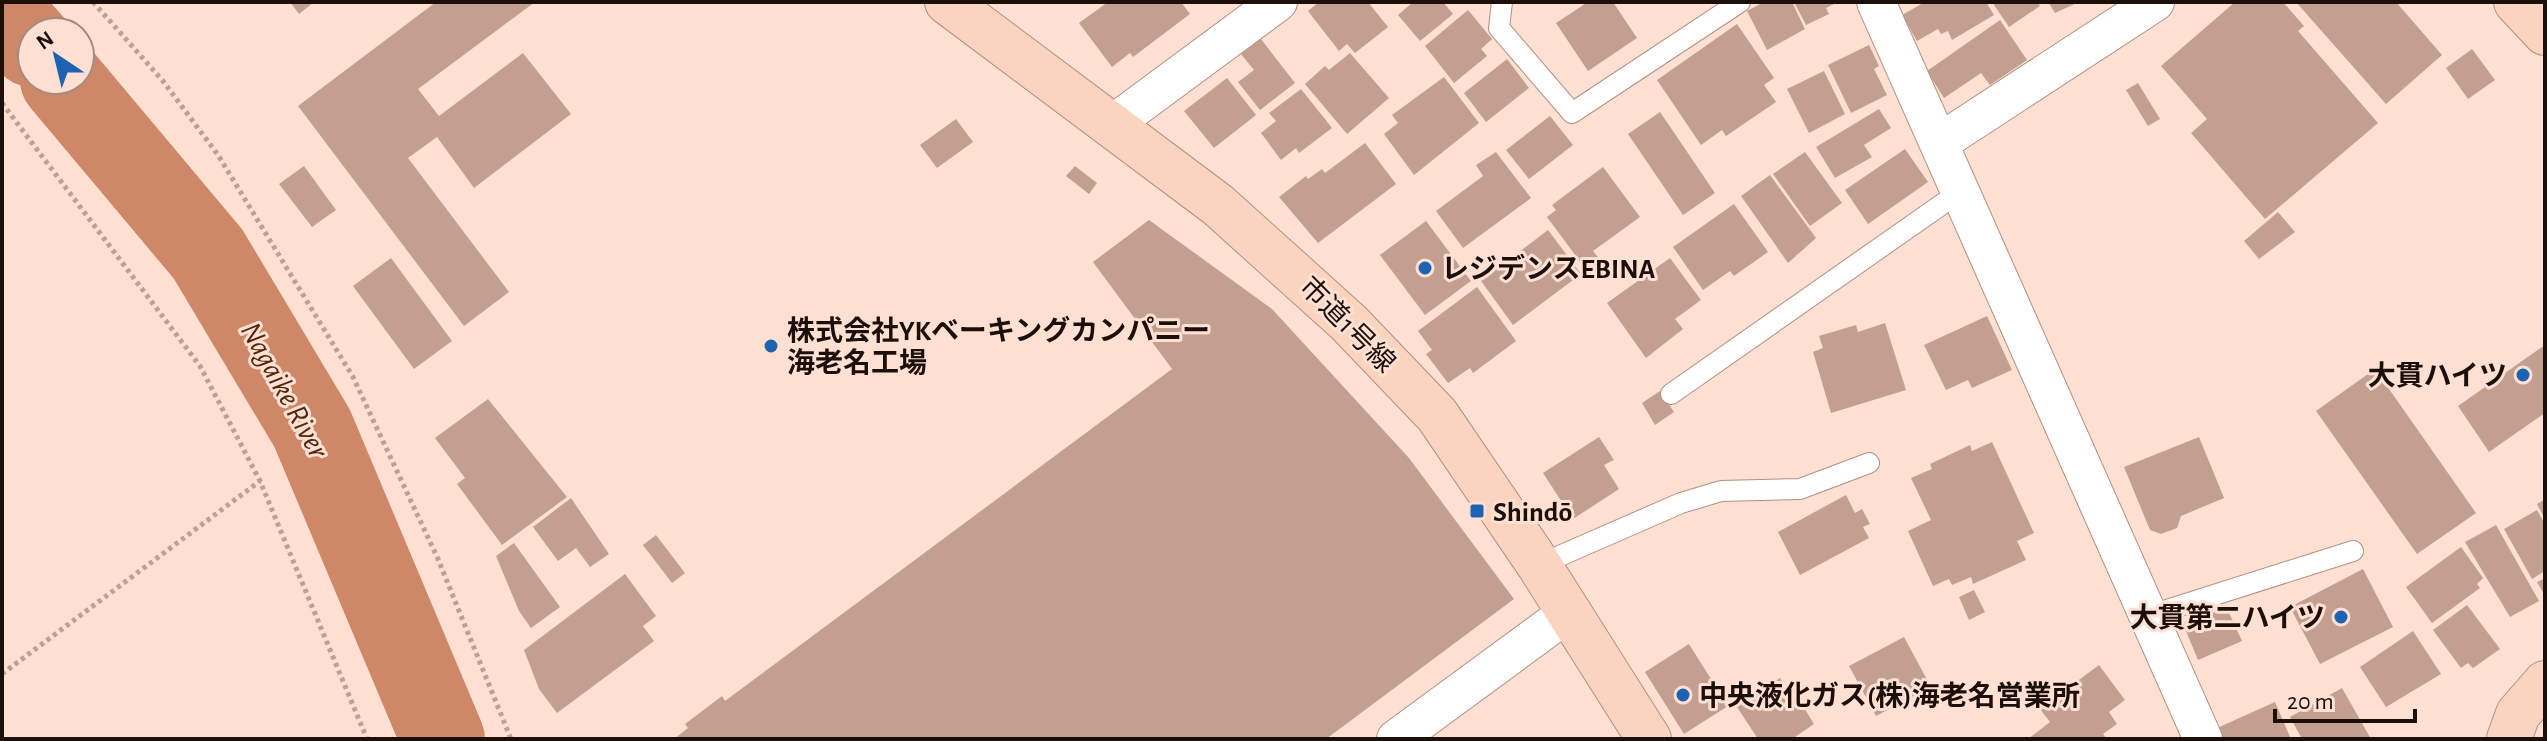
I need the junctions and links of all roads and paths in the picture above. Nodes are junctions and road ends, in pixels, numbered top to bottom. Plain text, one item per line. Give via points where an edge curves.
1 (93, 2) edge
2 (947, 2) edge
3 (1278, 2) edge
4 (1502, 2) edge
5 (1740, 2) edge
6 (1876, 2) edge
7 (2155, 2) edge
8 (2516, 2) edge
9 (2545, 33) edge
10 (2, 103) edge
11 (1113, 124) junction
12 (1939, 143) junction
13 (1961, 191) junction
14 (1671, 394) dead end
15 (1869, 463) dead end
16 (260, 481) junction
17 (2353, 551) dead end
18 (1539, 565) junction
19 (1569, 612) junction
20 (2148, 616) junction
21 (2, 674) edge
22 (2545, 683) edge
23 (367, 739) edge
24 (511, 739) edge
25 (1396, 739) edge
26 (1649, 739) edge
27 (2203, 739) edge
28 (2509, 739) edge

1 - 24 path via 163,81 218,155 353,377 438,559
2 - 11 street, 市道1号線
3 - 11 street
4 - 5 lane via 1499,28 1572,113
6 - 12 street
7 - 12 street
8 - 9 street
10 - 16 path via 200,366
11 - 18 street, 市道1号線 via 1218,205 1349,323 1437,415
12 - 13 street
13 - 14 lane
13 - 20 street
15 - 18 lane via 1800,489 1721,491 1681,503
16 - 21 path
16 - 23 path
17 - 20 lane
18 - 19 street, 市道1号線
19 - 25 street
19 - 26 street, 市道1号線
20 - 27 street
22 - 28 street via 2518,714

